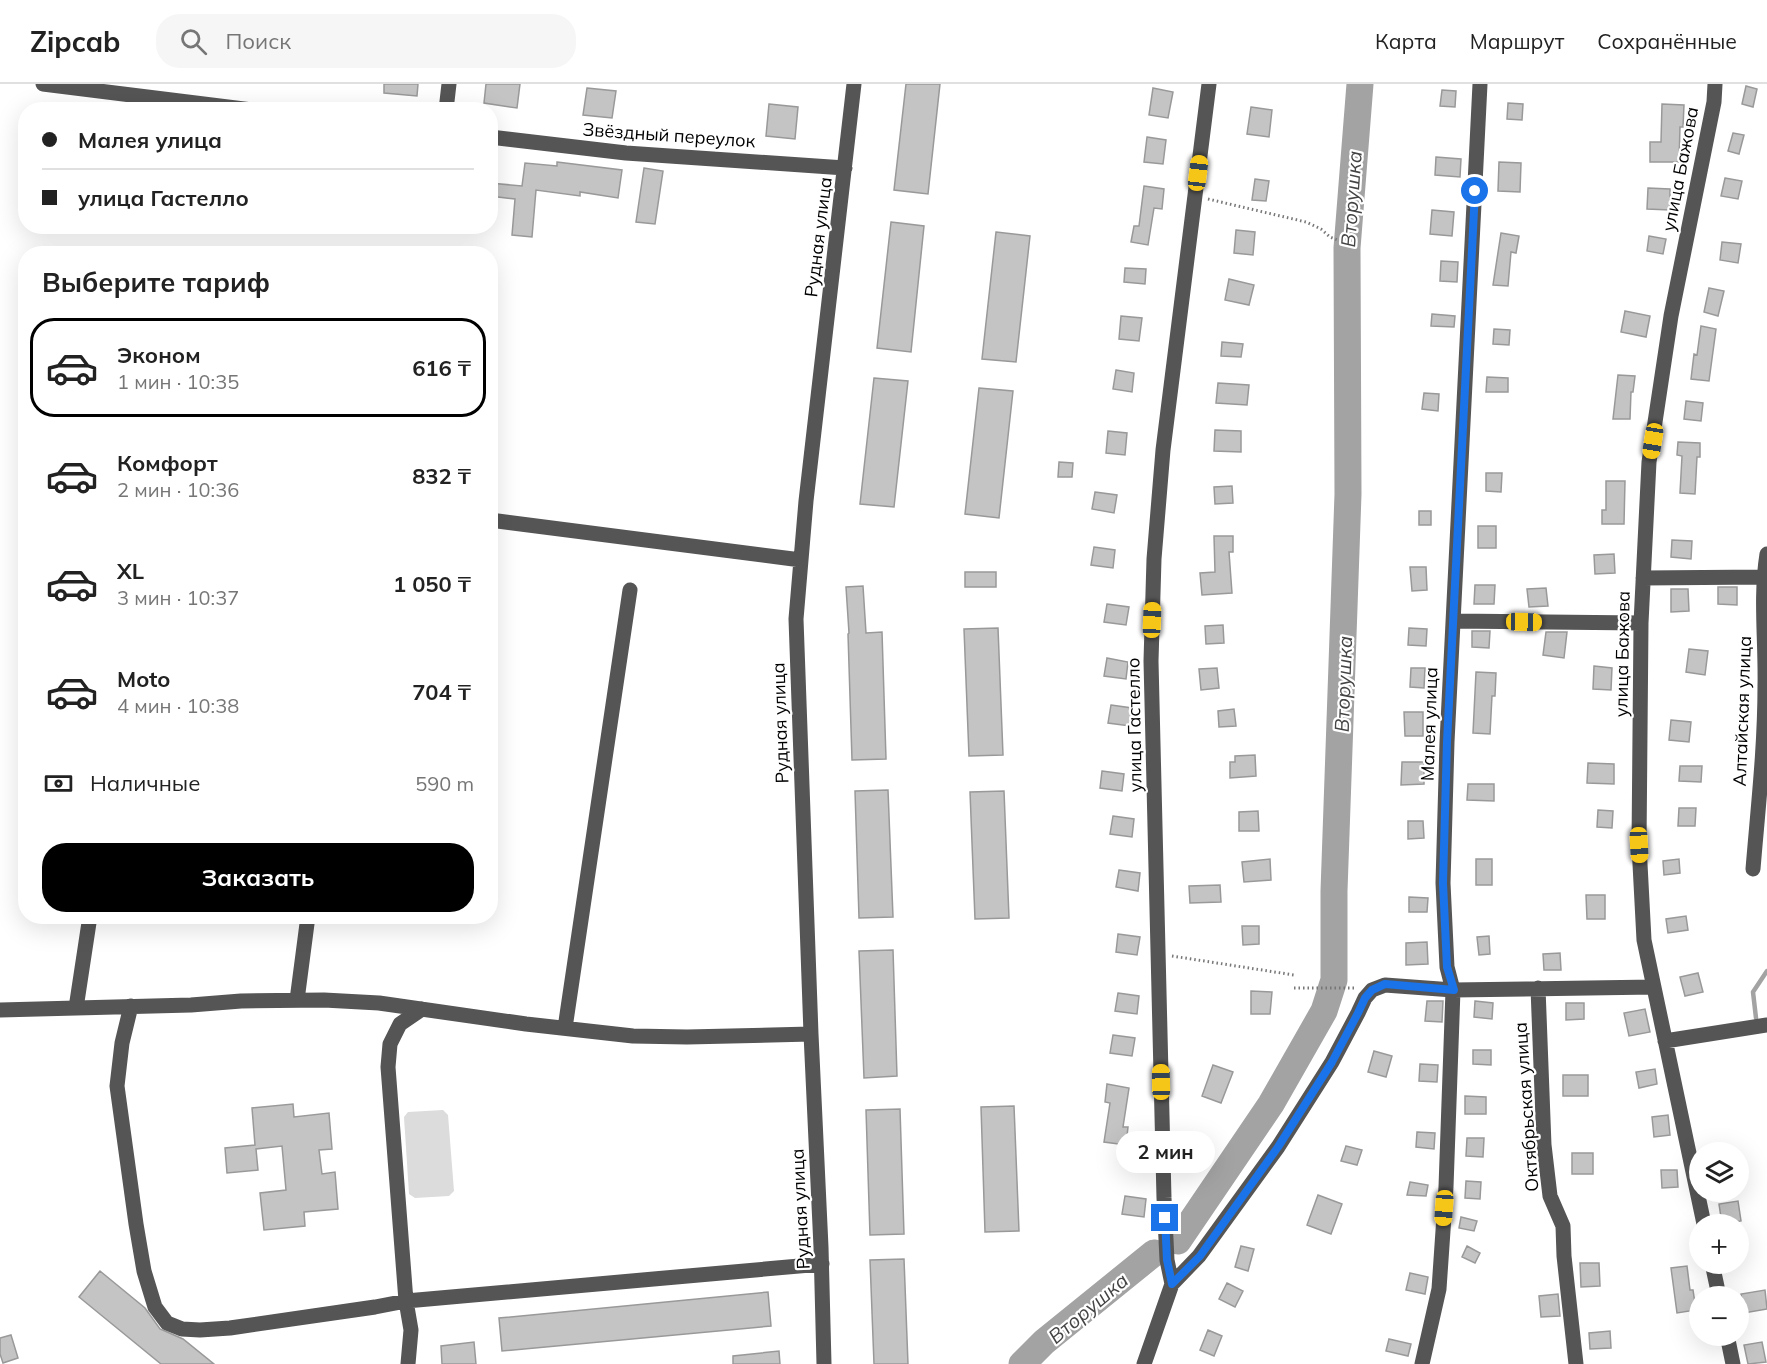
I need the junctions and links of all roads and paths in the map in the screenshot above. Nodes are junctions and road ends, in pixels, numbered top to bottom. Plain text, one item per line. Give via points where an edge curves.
1 (44, 84) edge
2 (449, 84) edge
3 (854, 84) edge
4 (1209, 84) edge
5 (1480, 84) edge
6 (1715, 84) edge
7 (188, 102) edge
8 (447, 102) edge
9 (498, 138) edge
10 (845, 168) junction
11 (1195, 196) junction
12 (1354, 243) dead end
13 (498, 521) edge
14 (1767, 554) edge
15 (801, 560) junction
16 (1763, 577) junction
17 (1643, 578) junction
18 (630, 590) dead end
19 (1453, 621) junction
20 (1641, 623) junction
21 (1753, 869) dead end
22 (89, 924) edge
23 (307, 924) edge
24 (1158, 953) junction
25 (1294, 975) dead end
26 (1343, 987) dead end
27 (1654, 987) junction
28 (1294, 988) dead end
29 (1538, 988) junction
30 (1454, 990) junction
31 (297, 1000) junction
32 (131, 1006) junction
33 (76, 1008) junction
34 (422, 1009) junction
35 (0, 1010) edge
36 (1767, 1024) edge
37 (565, 1028) junction
38 (811, 1034) junction
39 (1665, 1041) junction
40 (1702, 1214) edge
41 (822, 1264) junction
42 (1172, 1284) junction
43 (406, 1301) junction
44 (1729, 1346) edge
45 (408, 1364) edge
46 (824, 1364) edge
47 (1144, 1364) edge
48 (1422, 1364) edge
49 (1576, 1364) edge
50 (1733, 1364) edge

1 - 7 street
2 - 8 street
3 - 10 street, Рудная улица
4 - 11 street, улица Гастелло
5 - 19 street, Малея улица
6 - 17 street, улица Бажова via 1671,316 1649,462
9 - 10 street, Звёздный переулок via 626,153
10 - 15 street, Рудная улица
11 - 12 path via 1306,222 1330,237
11 - 24 street, улица Гастелло via 1163,450 1154,559 1151,661
13 - 15 street
14 - 16 street, Алтайская улица
15 - 38 street, Рудная улица via 796,619
16 - 17 street
16 - 21 street, Алтайская улица via 1765,687
17 - 20 street, улица Бажова
18 - 37 street
19 - 20 street
19 - 30 street, Малея улица via 1443,883 1447,967
20 - 27 street, улица Бажова via 1639,845 1644,940
22 - 33 street
23 - 31 street
24 - 25 path
24 - 42 street, улица Гастелло via 1164,1198
26 - 28 path
27 - 29 street
27 - 39 street, улица Бажова
29 - 30 street
29 - 49 street, Октябрьская улица via 1544,1145 1550,1196 1563,1226
30 - 42 street via 1385,984 1372,990 1278,1147 1200,1256
30 - 48 street, Малея улица via 1439,1290
31 - 32 street
31 - 34 street
32 - 33 street
32 - 43 street via 117,1086 144,1271 155,1307 167,1323 191,1330 230,1328
33 - 35 street
34 - 37 street
34 - 43 street via 400,1024 390,1044 388,1067
36 - 39 street
37 - 38 street via 633,1036
38 - 41 street, Рудная улица
39 - 40 street, улица Бажова
41 - 43 street
41 - 46 street, Рудная улица
42 - 47 street, улица Гастелло
43 - 45 street via 411,1330
44 - 50 street

